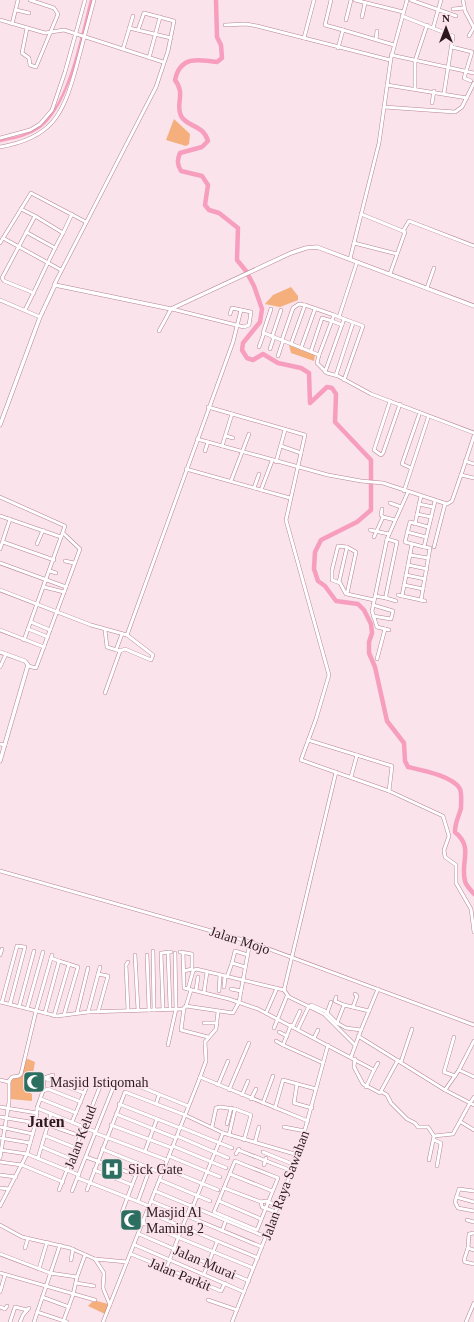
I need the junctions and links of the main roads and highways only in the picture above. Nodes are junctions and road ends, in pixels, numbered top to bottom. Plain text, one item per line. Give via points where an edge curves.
1 (474, 306) edge
2 (0, 425) edge
3 (0, 652) edge
4 (0, 761) edge

1 - 2 main road via 323,248 311,247 297,251 171,309 54,286
3 - 4 main road via 25,661 28,666

